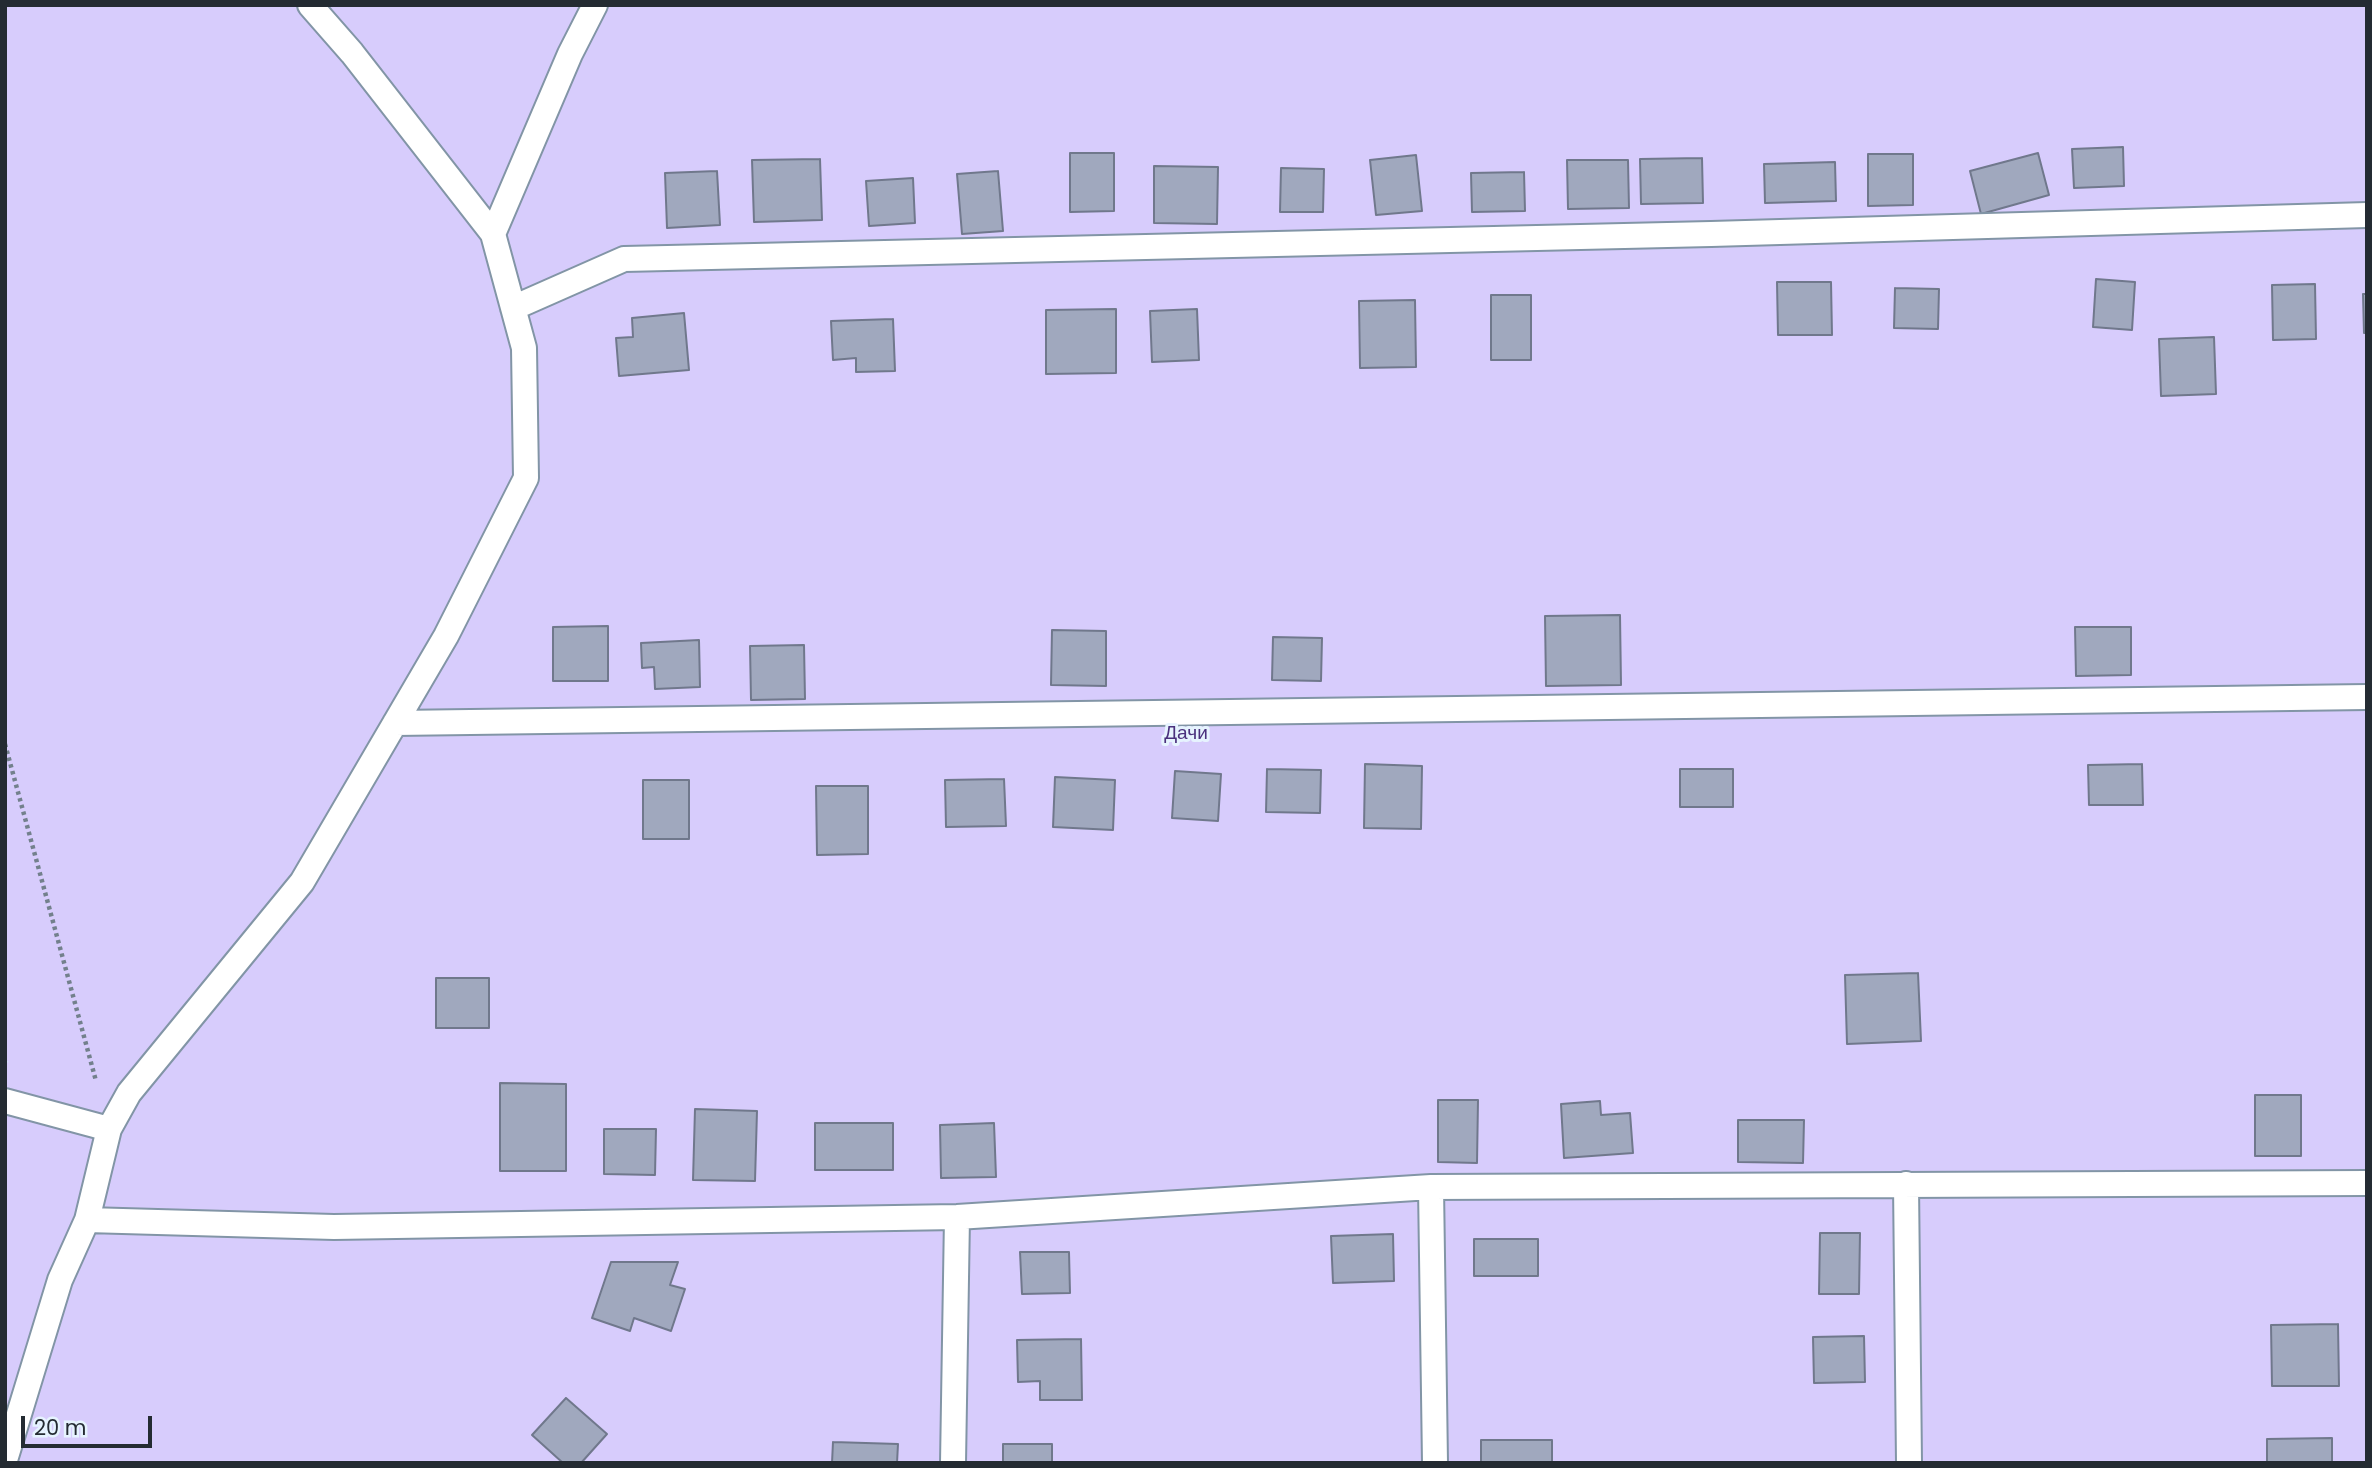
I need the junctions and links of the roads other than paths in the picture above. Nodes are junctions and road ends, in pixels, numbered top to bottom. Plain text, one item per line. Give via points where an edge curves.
1 (310, 5) edge
2 (595, 5) edge
3 (2367, 215) edge
4 (493, 234) junction
5 (513, 308) junction
6 (2367, 697) edge
7 (395, 723) junction
8 (5, 1101) edge
9 (108, 1129) junction
10 (2367, 1183) edge
11 (1906, 1184) junction
12 (1431, 1187) junction
13 (957, 1217) junction
14 (87, 1220) junction
15 (5, 1460) edge
16 (953, 1463) edge
17 (1434, 1463) edge
18 (1909, 1463) edge

1 - 4 lane
2 - 4 lane
3 - 5 lane via 624,259
4 - 5 lane
5 - 7 lane via 524,348 526,478 446,636
6 - 7 lane
7 - 9 lane via 302,882 129,1093
8 - 9 lane
9 - 14 lane
10 - 11 lane
11 - 12 lane
11 - 18 lane
12 - 13 lane
12 - 17 lane
13 - 14 lane via 334,1227
13 - 16 lane
14 - 15 lane via 60,1280

